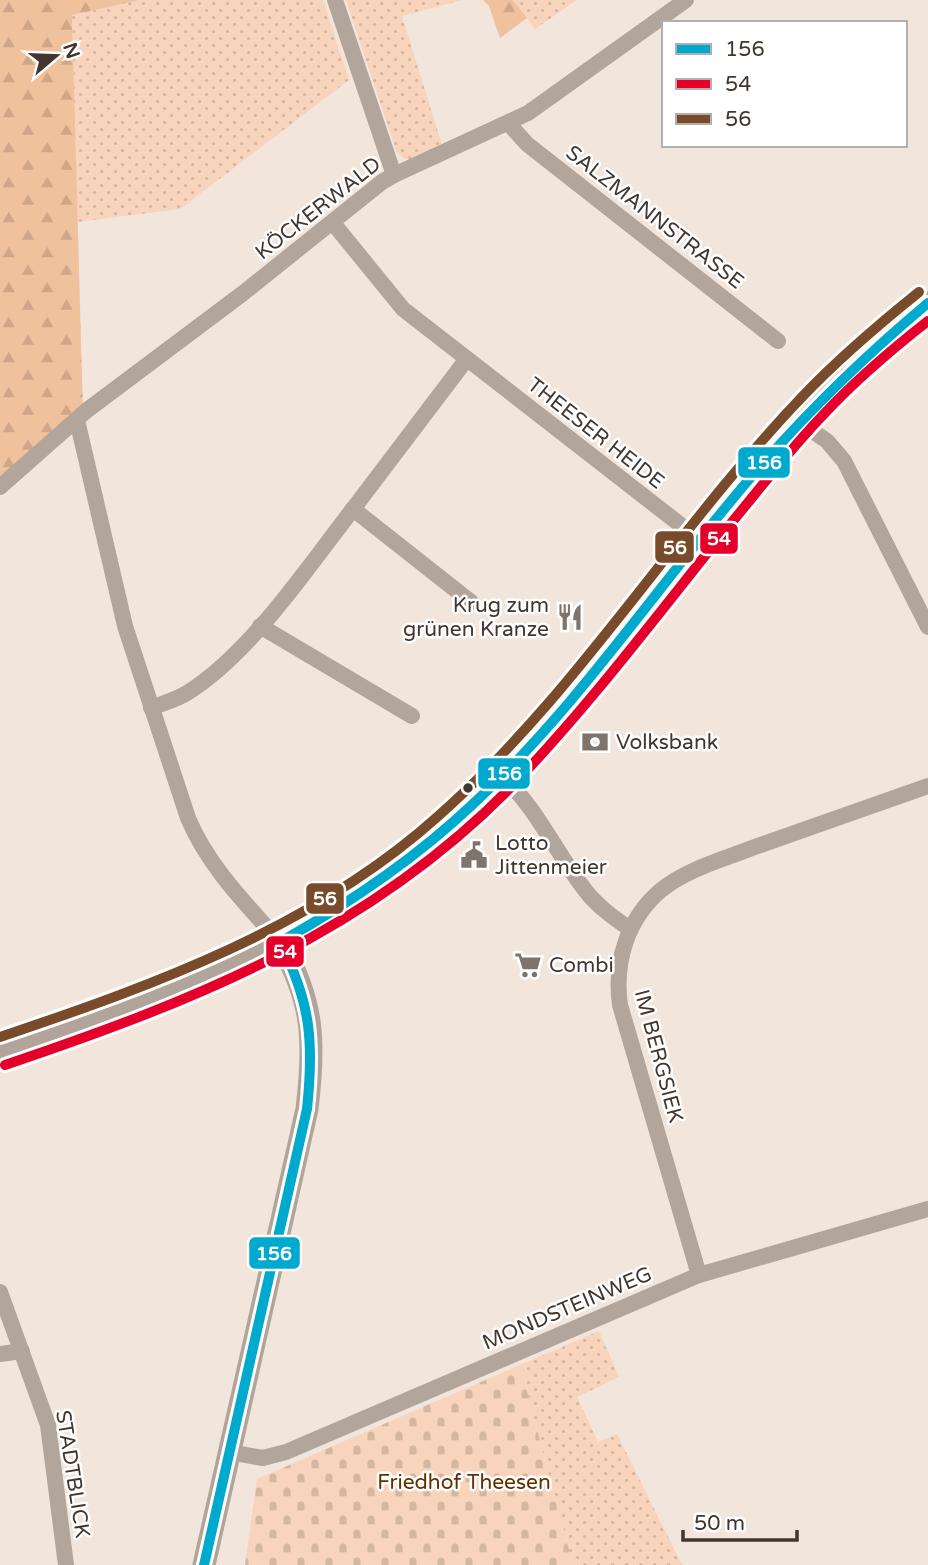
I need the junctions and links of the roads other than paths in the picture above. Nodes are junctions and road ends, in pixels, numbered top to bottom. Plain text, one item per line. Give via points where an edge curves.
1 (335, 0) edge
2 (686, 0) edge
3 (509, 124) junction
4 (394, 174) junction
5 (333, 223) junction
6 (928, 303) edge
7 (778, 341) dead end
8 (466, 360) junction
9 (77, 420) junction
10 (798, 421) junction
11 (0, 487) edge
12 (353, 509) junction
13 (700, 540) junction
14 (471, 602) dead end
15 (260, 626) junction
16 (928, 627) edge
17 (151, 708) junction
18 (412, 716) dead end
19 (502, 776) junction
20 (928, 786) edge
21 (630, 929) junction
22 (280, 942) junction
23 (0, 1052) edge
24 (928, 1209) edge
25 (699, 1275) junction
26 (0, 1292) edge
27 (22, 1351) junction
28 (0, 1354) edge
29 (229, 1452) junction
30 (66, 1565) edge
31 (204, 1565) edge

1 - 4 street
2 - 3 street, KÖCKERWALD
3 - 4 street, KÖCKERWALD
3 - 7 street, SALZMANNSTRASSE via 527,144
4 - 5 street, KÖCKERWALD
5 - 8 street, THEESER HEIDE via 397,302
5 - 9 street, KÖCKERWALD
6 - 10 main road via 857,362
8 - 12 street
8 - 13 street, THEESER HEIDE
9 - 11 street, KÖCKERWALD
9 - 17 street via 118,603
10 - 13 main road
10 - 16 street via 827,441 845,461
12 - 14 street
12 - 15 street
13 - 19 main road via 583,686
15 - 17 street via 194,688
15 - 18 street
17 - 22 street via 201,845
19 - 21 street via 526,802 585,891
19 - 22 main road via 409,859
20 - 21 street, IM BERGSIEK via 701,867 661,890
21 - 25 street, IM BERGSIEK via 619,964 620,1005
22 - 23 main road via 166,994
22 - 29 main road via 297,973 308,1011 310,1086
24 - 25 street, MONDSTEINWEG
25 - 29 street, MONDSTEINWEG via 286,1452 263,1458
26 - 27 street, STADTBLICK
27 - 28 street
27 - 30 street, STADTBLICK via 48,1425
29 - 31 main road

